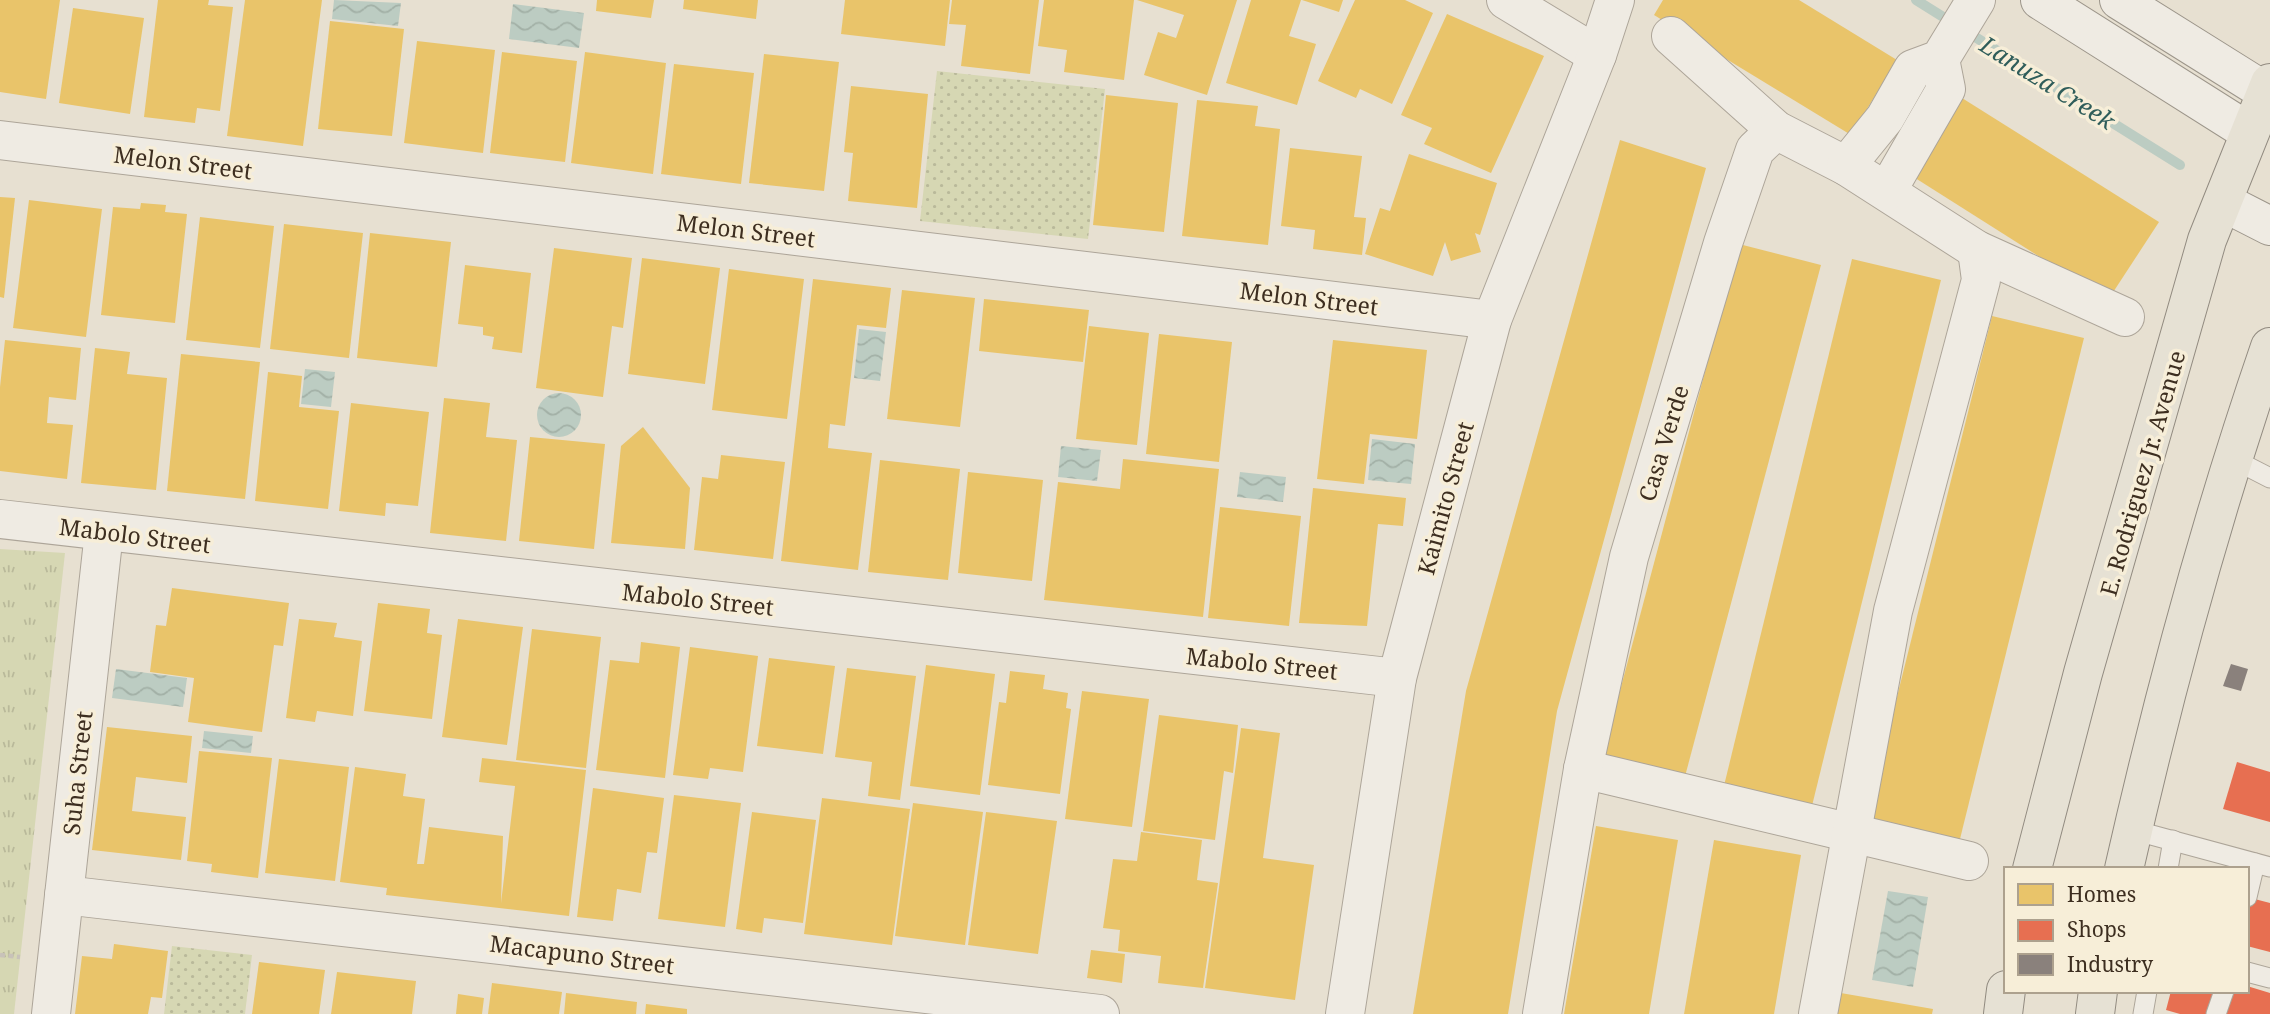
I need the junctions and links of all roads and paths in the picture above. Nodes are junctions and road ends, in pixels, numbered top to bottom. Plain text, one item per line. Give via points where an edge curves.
1 (1506, 0) edge
2 (1615, 0) edge
3 (2040, 0) edge
4 (2119, 0) edge
5 (1976, 1) edge
6 (1671, 36) dead end
7 (1597, 55) junction
8 (1943, 56) junction
9 (2269, 90) edge
10 (1776, 130) junction
11 (2260, 136) edge
12 (0, 140) edge
13 (1846, 166) junction
14 (1887, 191) junction
15 (2222, 202) junction
16 (2270, 226) edge
17 (1977, 250) junction
18 (2125, 317) dead end
19 (1492, 320) junction
20 (2270, 347) edge
21 (2233, 459) junction
22 (2270, 478) edge
23 (0, 519) edge
24 (104, 532) junction
25 (1397, 678) junction
26 (1583, 769) junction
27 (2133, 830) junction
28 (1849, 832) junction
29 (2173, 841) junction
30 (1969, 861) dead end
31 (2263, 865) edge
32 (2033, 867) edge
33 (2124, 867) edge
34 (2168, 867) edge
35 (2249, 893) edge
36 (64, 895) junction
37 (2249, 973) edge
38 (2270, 978) edge
39 (2006, 993) edge
40 (2098, 993) edge
41 (2147, 993) edge
42 (2223, 993) edge
43 (51, 1014) edge
44 (1100, 1014) edge
45 (1345, 1014) edge
46 (1542, 1014) edge
47 (1818, 1014) edge
48 (2003, 1014) edge
49 (2095, 1014) edge
50 (2143, 1014) edge
51 (2217, 1014) edge

1 - 7 street
2 - 7 street, Kaimito Street
3 - 11 street
4 - 9 street
5 - 8 street
6 - 10 street
7 - 19 street, Kaimito Street
8 - 13 street via 1913,69 1885,118
8 - 14 street via 1946,89
9 - 11 main road, E. Rodriguez Jr. Avenue
10 - 13 street
10 - 26 street, Casa Verde via 1755,150 1723,243 1629,557
11 - 15 main road, E. Rodriguez Jr. Avenue
12 - 19 street, Melon Street
13 - 14 street
14 - 17 street
15 - 16 street
15 - 32 main road, E. Rodriguez Jr. Avenue via 2207,240 2083,673
17 - 18 street
17 - 28 street via 1982,281 1893,611
19 - 25 street, Kaimito Street
20 - 21 main road
21 - 22 lane
21 - 27 main road via 2161,706
23 - 24 street, Mabolo Street
24 - 25 street, Mabolo Street
24 - 36 street, Suha Street
25 - 45 street, Kaimito Street
26 - 28 street
26 - 46 street, Casa Verde
27 - 29 lane
27 - 33 main road
28 - 30 street
28 - 47 street
29 - 31 lane
29 - 34 lane
31 - 35 lane
36 - 43 street, Suha Street
36 - 44 street, Macapuno Street
37 - 38 lane
39 - 48 main road
40 - 49 main road
41 - 50 lane
42 - 51 lane

